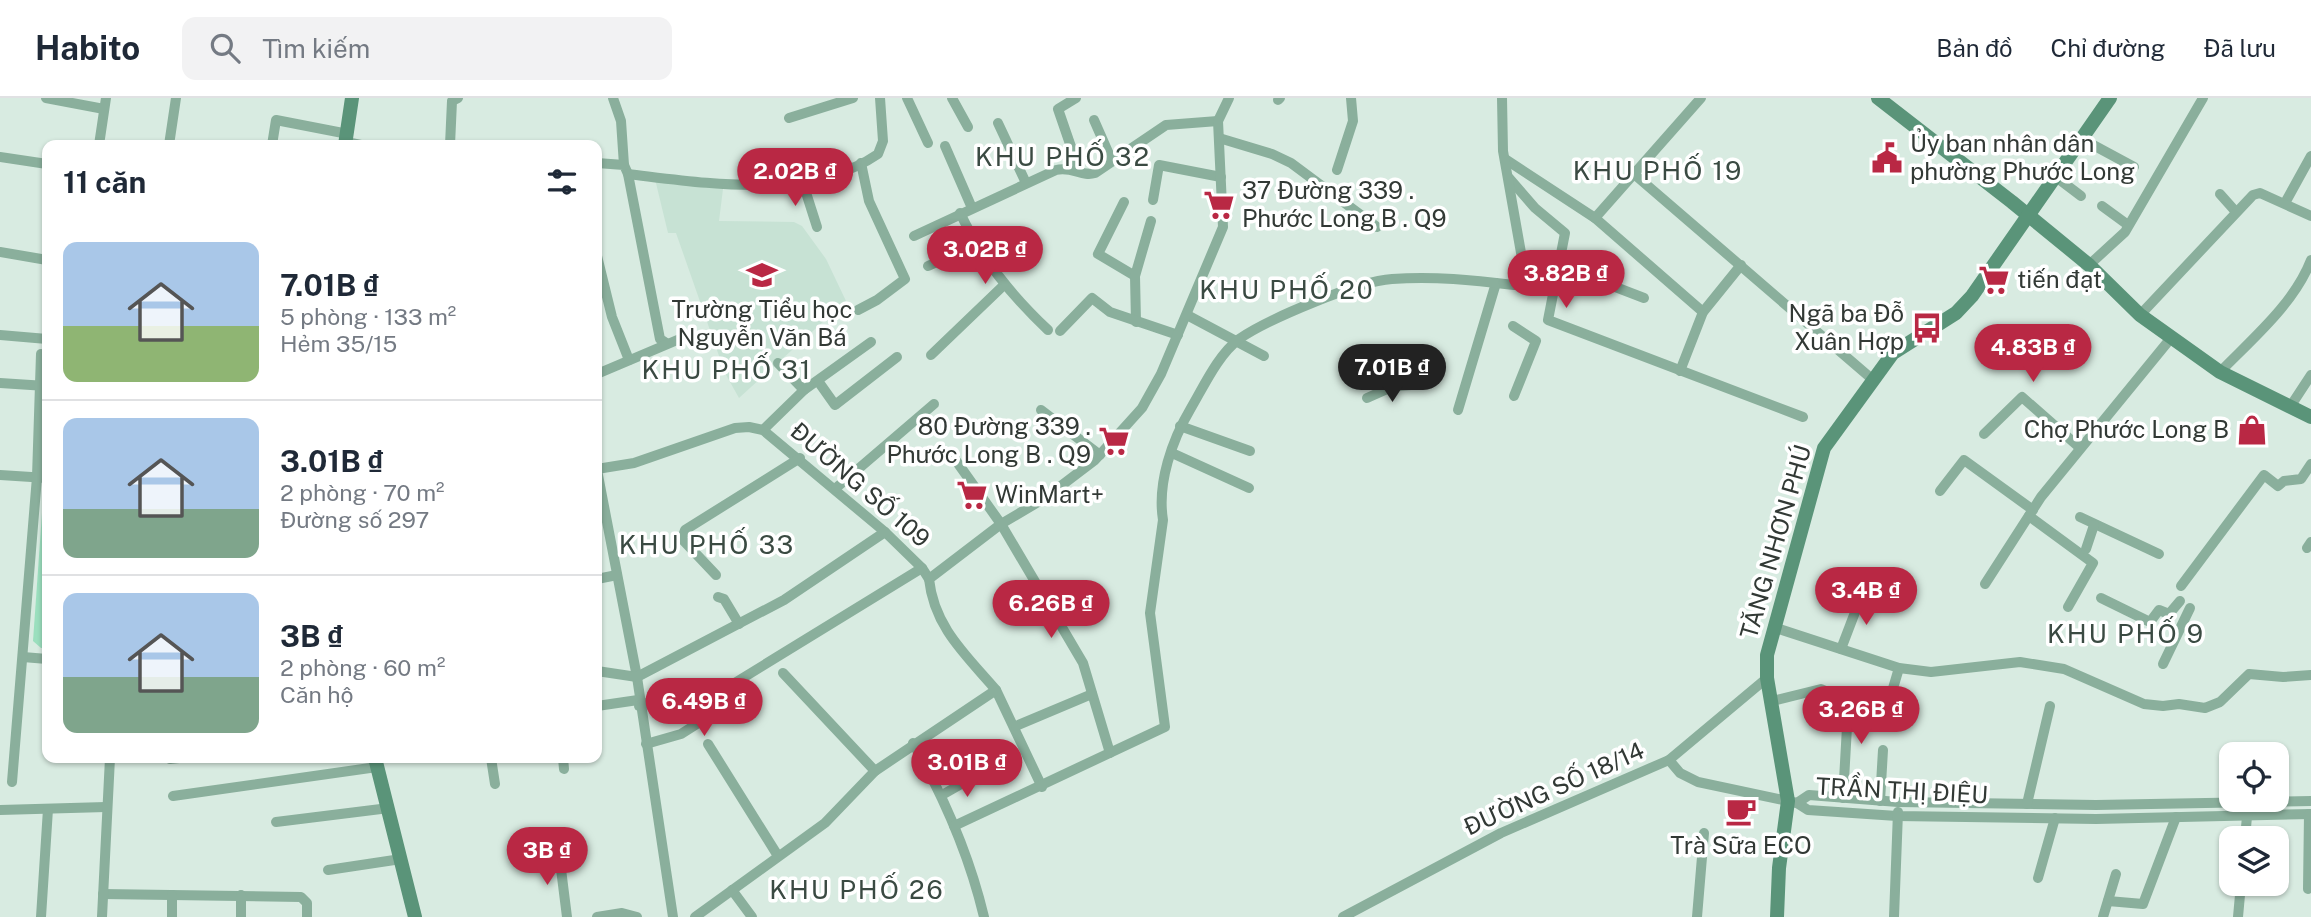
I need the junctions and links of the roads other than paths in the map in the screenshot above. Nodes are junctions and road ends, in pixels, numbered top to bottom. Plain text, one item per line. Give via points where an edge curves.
1 (46, 98) edge
2 (176, 98) edge
3 (352, 98) edge
4 (458, 98) edge
5 (613, 98) edge
6 (853, 98) edge
7 (880, 98) edge
8 (907, 98) edge
9 (952, 98) edge
10 (1076, 98) edge
11 (1228, 98) edge
12 (1351, 98) edge
13 (1503, 98) edge
14 (1701, 98) edge
15 (1878, 98) edge
16 (2110, 98) edge
17 (2203, 98) edge
18 (105, 103) edge
19 (789, 118) dead end
20 (1094, 120) dead end
21 (1218, 121) junction
22 (998, 122) dead end
23 (968, 127) dead end
24 (1219, 138) junction
25 (2082, 139) junction
26 (100, 140) edge
27 (170, 140) edge
28 (273, 140) edge
29 (346, 140) edge
30 (450, 140) edge
31 (928, 143) dead end
32 (944, 146) dead end
33 (2311, 156) edge
34 (0, 157) edge
35 (1505, 159) junction
36 (1112, 161) junction
37 (42, 163) edge
38 (861, 163) junction
39 (602, 164) edge
40 (2134, 167) dead end
41 (626, 170) junction
42 (1079, 170) junction
43 (1337, 170) dead end
44 (1634, 174) junction
45 (1507, 176) junction
46 (1221, 177) junction
47 (2056, 177) junction
48 (802, 180) junction
49 (1026, 183) junction
50 (2220, 194) dead end
51 (2081, 196) dead end
52 (1153, 200) dead end
53 (1124, 202) dead end
54 (2285, 203) junction
55 (2102, 206) dead end
56 (972, 208) junction
57 (2236, 212) junction
58 (960, 213) junction
59 (2029, 216) junction
60 (2311, 216) edge
61 (1595, 218) junction
62 (1151, 221) dead end
63 (2129, 225) junction
64 (817, 227) dead end
65 (1377, 227) dead end
66 (914, 236) dead end
67 (975, 245) junction
68 (0, 253) edge
69 (42, 259) edge
70 (2311, 260) edge
71 (1558, 265) junction
72 (1741, 265) junction
73 (2089, 265) junction
74 (928, 267) dead end
75 (602, 276) edge
76 (1135, 276) junction
77 (1496, 283) junction
78 (1004, 285) junction
79 (1644, 298) dead end
80 (858, 310) dead end
81 (1703, 312) junction
82 (1187, 315) junction
83 (2140, 315) junction
84 (1136, 322) junction
85 (1513, 326) dead end
86 (0, 335) edge
87 (1178, 335) junction
88 (682, 338) dead end
89 (2171, 338) junction
90 (42, 339) edge
91 (1238, 340) junction
92 (872, 342) dead end
93 (666, 343) junction
94 (41, 354) dead end
95 (932, 355) dead end
96 (1264, 356) dead end
97 (897, 357) dead end
98 (629, 359) junction
99 (778, 363) dead end
100 (42, 365) edge
101 (1680, 371) junction
102 (602, 372) edge
103 (2220, 372) junction
104 (2311, 375) edge
105 (1871, 379) junction
106 (818, 381) junction
107 (0, 383) edge
108 (1411, 385) dead end
109 (42, 386) edge
110 (804, 390) junction
111 (1514, 397) dead end
112 (1367, 398) dead end
113 (934, 404) dead end
114 (2290, 407) junction
115 (1041, 410) dead end
116 (1458, 410) dead end
117 (2311, 416) edge
118 (1803, 417) dead end
119 (1180, 426) junction
120 (764, 430) junction
121 (1984, 434) dead end
122 (2079, 447) junction
123 (1251, 451) dead end
124 (1172, 453) junction
125 (952, 455) dead end
126 (1100, 455) junction
127 (800, 458) junction
128 (2311, 464) edge
129 (602, 469) edge
130 (0, 475) edge
131 (42, 478) edge
132 (836, 488) junction
133 (1249, 488) dead end
134 (1940, 491) dead end
135 (602, 496) edge
136 (2031, 513) junction
137 (2080, 517) dead end
138 (1001, 524) junction
139 (2094, 526) junction
140 (885, 532) junction
141 (2086, 549) dead end
142 (2159, 554) dead end
143 (922, 568) junction
144 (617, 575) junction
145 (716, 575) dead end
146 (602, 578) edge
147 (929, 579) junction
148 (1985, 584) dead end
149 (2181, 586) dead end
150 (1862, 594) dead end
151 (718, 597) dead end
152 (2102, 598) dead end
153 (2180, 601) dead end
154 (2068, 607) dead end
155 (2190, 608) dead end
156 (739, 624) junction
157 (1773, 627) junction
158 (1841, 649) junction
159 (23, 657) junction
160 (42, 659) edge
161 (2164, 664) dead end
162 (1899, 668) junction
163 (602, 672) edge
164 (783, 673) dead end
165 (2311, 675) edge
166 (637, 677) junction
167 (1767, 678) junction
168 (996, 690) junction
169 (1092, 694) junction
170 (663, 697) dead end
171 (1772, 701) junction
172 (639, 703) junction
173 (602, 706) edge
174 (2050, 706) dead end
175 (1886, 712) dead end
176 (1016, 726) junction
177 (913, 743) junction
178 (646, 744) junction
179 (708, 744) dead end
180 (1883, 750) dead end
181 (1110, 753) junction
182 (1669, 760) junction
183 (110, 763) edge
184 (370, 763) edge
185 (376, 763) edge
186 (492, 763) edge
187 (874, 771) junction
188 (977, 775) dead end
189 (12, 782) dead end
190 (495, 784) dead end
191 (1042, 787) junction
192 (942, 795) junction
193 (173, 796) dead end
194 (1843, 798) junction
195 (1880, 801) junction
196 (2219, 801) edge
197 (2289, 801) edge
198 (1792, 802) junction
199 (1898, 802) junction
200 (2311, 802) edge
201 (2027, 804) junction
202 (2096, 805) junction
203 (106, 807) junction
204 (389, 808) junction
205 (48, 809) junction
206 (0, 810) edge
207 (2248, 813) junction
208 (2310, 814) edge
209 (1897, 816) junction
210 (2176, 817) junction
211 (2054, 818) junction
212 (2096, 819) junction
213 (276, 822) dead end
214 (954, 826) junction
215 (2246, 826) edge
216 (1704, 833) dead end
217 (520, 854) dead end
218 (778, 856) junction
219 (401, 859) junction
220 (328, 870) dead end
221 (2116, 874) dead end
222 (2038, 878) dead end
223 (2308, 889) dead end
224 (732, 890) junction
225 (103, 894) junction
226 (172, 895) junction
227 (242, 895) junction
228 (2240, 896) edge
229 (2108, 901) junction
230 (41, 917) edge
231 (102, 917) edge
232 (172, 917) edge
233 (241, 917) edge
234 (307, 917) edge
235 (415, 917) edge
236 (567, 917) edge
237 (597, 917) edge
238 (637, 917) edge
239 (673, 917) edge
240 (695, 917) edge
241 (752, 917) edge
242 (984, 917) edge
243 (1343, 917) edge
244 (1697, 917) edge
245 (1777, 917) edge
246 (1894, 917) edge
247 (2103, 917) edge
248 (2238, 917) edge

1 - 18 street
2 - 27 street
3 - 29 street
4 - 30 street via 452,101
5 - 41 street via 621,121
6 - 19 street
7 - 38 street via 881,148
8 - 31 street
9 - 23 street
10 - 42 street via 1058,108
11 - 21 street
12 - 43 street via 1353,121
13 - 35 street
14 - 44 street
15 - 59 street
16 - 25 street, TĂNG NHƠN PHÚ
17 - 63 street
18 - 26 street
20 - 36 street
21 - 24 street
21 - 36 street via 1166,125
22 - 49 street
24 - 46 street
24 - 65 street via 1291,163
25 - 40 street
25 - 47 street, TĂNG NHƠN PHÚ
28 - 29 street via 275,120
32 - 56 street
33 - 54 street
34 - 37 street
35 - 45 street
35 - 61 street
36 - 42 street via 1089,175
38 - 48 street
38 - 80 street via 869,201 905,279
39 - 41 street
41 - 48 street via 746,188
41 - 93 street via 660,339
42 - 49 street via 1068,167
44 - 61 street
44 - 72 street
45 - 71 street via 1565,233
45 - 77 street via 1523,264 1514,285
46 - 52 street via 1159,165
46 - 82 street via 1223,227
47 - 51 street
47 - 59 street, TĂNG NHƠN PHÚ
48 - 64 street
49 - 56 street
50 - 57 street
53 - 76 street via 1098,254
54 - 57 street via 2260,193
54 - 60 street
55 - 63 street
56 - 58 street
57 - 83 street
58 - 66 street
58 - 67 street
59 - 73 street
59 - 105 street, TĂNG NHƠN PHÚ via 1956,313 1893,353
61 - 81 street
62 - 76 street
63 - 73 street
67 - 74 street
67 - 78 street
68 - 69 street
70 - 103 street via 2271,320
71 - 79 street
71 - 101 street via 1548,320
72 - 81 street
72 - 105 street
73 - 83 street
75 - 98 street
76 - 84 street
77 - 91 street via 1454,277 1389,279 1317,301
77 - 116 street
78 - 84 street via 1054,331 1092,298 1110,312
78 - 95 street
81 - 101 street
82 - 87 street
82 - 91 street
83 - 89 street
84 - 87 street
85 - 111 street via 1536,341
86 - 90 street
87 - 126 street via 1142,408
88 - 93 street
89 - 103 street
89 - 122 street
91 - 96 street
91 - 119 street via 1214,369
92 - 106 street
93 - 98 street
94 - 100 street
97 - 106 street via 835,405
98 - 102 street
99 - 110 street
101 - 118 street
103 - 114 street
104 - 114 street
105 - 157 street, TĂNG NHƠN PHÚ via 1824,448
106 - 110 street
107 - 109 street
108 - 112 street via 1394,386
110 - 120 street
113 - 132 street
114 - 117 street
115 - 126 street
119 - 123 street
119 - 124 street
120 - 127 street, ĐƯỜNG SỐ 109
120 - 129 street, ĐƯỜNG SỐ 109 via 735,428 634,463
121 - 122 street via 2022,397
122 - 136 street
124 - 133 street
124 - 181 street via 1161,505 1163,520 1150,612 1165,727
125 - 138 street
126 - 138 street via 1045,498
127 - 132 street, ĐƯỜNG SỐ 109
127 - 145 street via 685,530 682,539
128 - 149 street via 2301,479 2278,486 2264,475
130 - 131 street
131 - 159 street
132 - 140 street, ĐƯỜNG SỐ 109
134 - 136 street via 1964,460
135 - 144 street
136 - 148 street
136 - 154 street via 2093,563
137 - 139 street
138 - 147 street
138 - 169 street via 1083,663
139 - 141 street
139 - 142 street
140 - 143 street, ĐƯỜNG SỐ 109
140 - 156 street via 784,600
143 - 147 street, ĐƯỜNG SỐ 109
143 - 178 street via 707,701 714,713 681,734
144 - 146 street
144 - 166 street
147 - 168 street, ĐƯỜNG SỐ 109 via 932,602 945,632
150 - 158 street
151 - 156 street
152 - 153 street via 2150,622 2159,610 2169,614
155 - 161 street
156 - 166 street
157 - 158 street
157 - 167 street, TĂNG NHƠN PHÚ
158 - 162 street
159 - 160 street
159 - 189 street
162 - 165 street via 1931,672 2020,662 2064,669 2144,704 2205,708 2220,702 2249,674
162 - 175 street
163 - 166 street
164 - 187 street
166 - 172 street
167 - 171 street, TĂNG NHƠN PHÚ
167 - 182 street, ĐƯỜNG SỐ 18/14
168 - 176 street, ĐƯỜNG SỐ 109
168 - 177 street
169 - 176 street
169 - 181 street
170 - 172 street
171 - 194 street via 1821,689 1846,701
171 - 198 street, TĂNG NHƠN PHÚ
172 - 173 street
172 - 178 street
174 - 201 street
176 - 191 street, ĐƯỜNG SỐ 109
177 - 187 street
177 - 192 street
178 - 239 street
179 - 218 street
180 - 195 street
181 - 191 street
182 - 198 street via 1680,773 1698,782
182 - 243 street, ĐƯỜNG SỐ 18/14 via 1501,833
183 - 203 street
184 - 193 street
185 - 204 street
186 - 190 street
187 - 218 street via 825,823
188 - 192 street
191 - 214 street
192 - 214 street
194 - 195 street, TRẦN THỊ ĐIỆU
194 - 198 street, TRẦN THỊ ĐIỆU via 1809,795
195 - 199 street, TRẦN THỊ ĐIỆU
196 - 202 street, TRẦN THỊ ĐIỆU
197 - 200 street, TRẦN THỊ ĐIỆU
198 - 209 street, TRẦN THỊ ĐIỆU via 1808,810
198 - 245 street, TĂNG NHƠN PHÚ via 1779,868
199 - 201 street, TRẦN THỊ ĐIỆU
199 - 209 street
201 - 202 street, TRẦN THỊ ĐIỆU
202 - 212 street
203 - 205 street
203 - 225 street
204 - 213 street
204 - 219 street
205 - 206 street
205 - 230 street
207 - 208 street, TRẦN THỊ ĐIỆU
207 - 210 street, TRẦN THỊ ĐIỆU
207 - 215 street
208 - 223 street
209 - 211 street, TRẦN THỊ ĐIỆU
209 - 246 street
210 - 212 street, TRẦN THỊ ĐIỆU
210 - 229 street via 2143,904
211 - 212 street, TRẦN THỊ ĐIỆU
211 - 222 street
214 - 242 street via 967,852
216 - 244 street
217 - 236 street via 559,853
218 - 224 street
219 - 220 street
219 - 235 street
221 - 229 street
224 - 240 street
224 - 241 street
225 - 226 street
225 - 231 street
226 - 227 street
226 - 232 street
227 - 233 street
227 - 234 street via 305,899
228 - 248 street
229 - 247 street
237 - 238 street via 622,913

